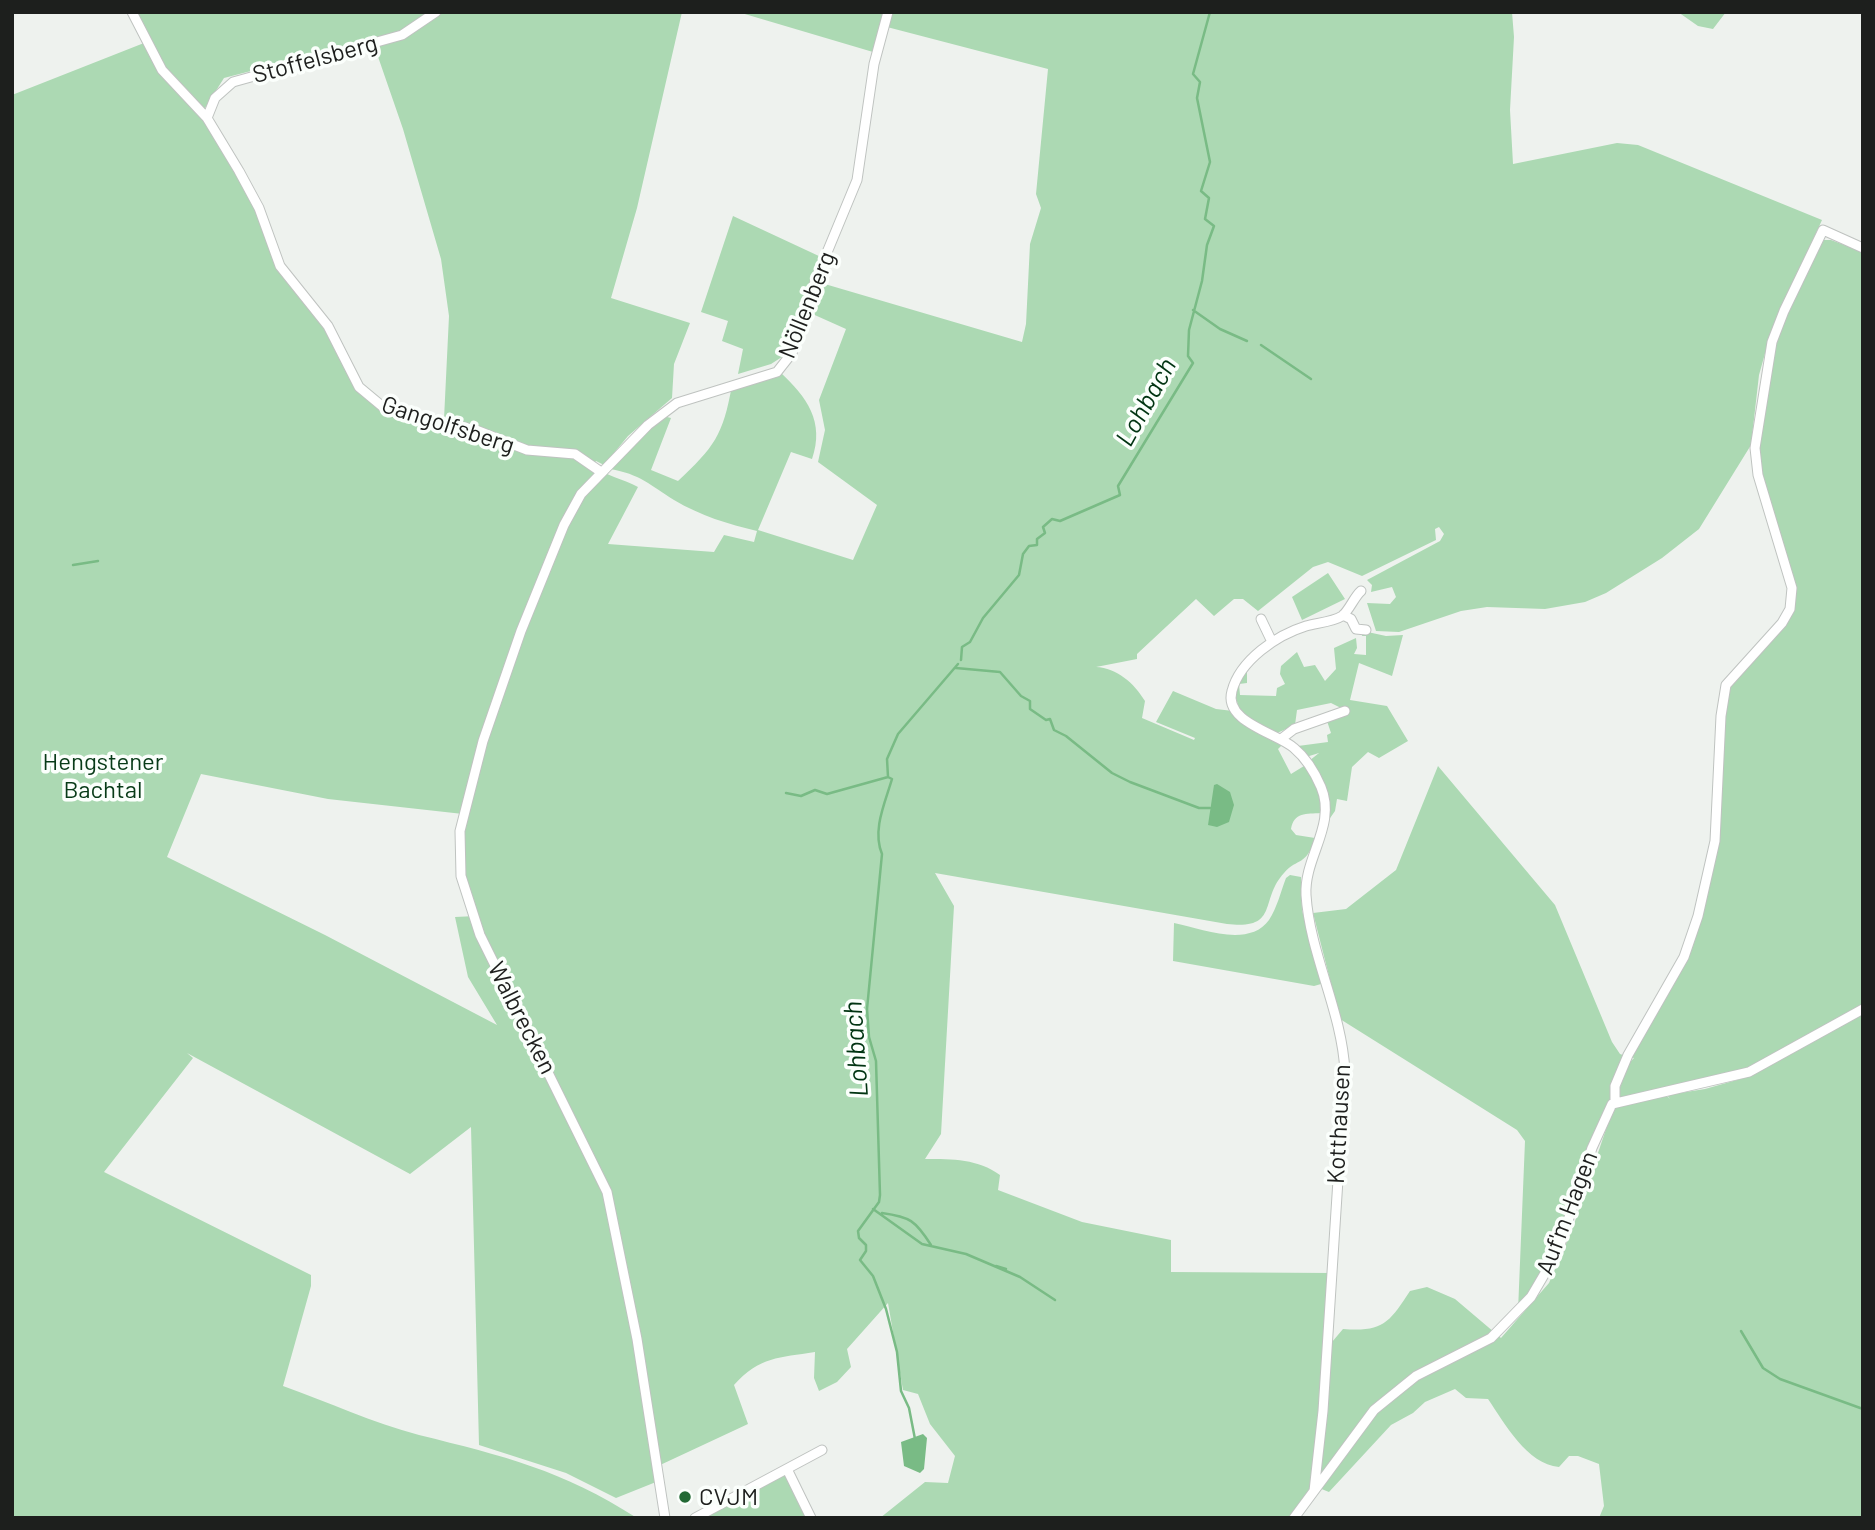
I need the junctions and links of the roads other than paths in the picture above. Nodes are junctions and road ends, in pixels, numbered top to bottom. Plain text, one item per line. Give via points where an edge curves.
1 (132, 12) edge
2 (436, 12) edge
3 (888, 12) edge
4 (207, 118) junction
5 (1863, 248) edge
6 (601, 472) junction
7 (564, 525) joint
8 (1361, 591) dead end
9 (1343, 615) junction
10 (1261, 619) dead end
11 (1366, 630) dead end
12 (1272, 642) junction
13 (1345, 711) dead end
14 (1281, 739) junction
15 (1863, 1009) edge
16 (1615, 1103) junction
17 (822, 1450) dead end
18 (788, 1469) junction
19 (1314, 1491) junction
20 (665, 1518) edge
21 (695, 1518) edge
22 (811, 1518) edge
23 (1294, 1518) edge

1 - 4 street, Gangolfsberg via 162,70
2 - 4 street, Stoffelsberg via 402,35 233,82 218,94
3 - 6 street, Nöllenberg via 874,64 857,180 789,360 777,372 677,403
4 - 6 street, Gangolfsberg via 253,196 280,266 323,318 355,381 371,400 527,450 575,454
5 - 16 street, Auf'm Hagen via 1823,230 1772,342 1755,448 1758,475 1791,588 1790,609 1726,685 1715,841 1698,916 1684,957 1615,1086
6 - 7 street, Nöllenberg via 581,494
7 - 20 street, Walbrecken via 521,631 480,753 462,817 460,868 468,906 485,946 607,1192 637,1339
8 - 9 street
9 - 11 street via 1356,629
9 - 12 street, Kotthausen
10 - 12 street
12 - 14 street, Kotthausen via 1239,677 1231,701 1242,717
13 - 14 street via 1294,729
14 - 19 street, Kotthausen via 1311,768 1325,799 1325,822 1310,861 1306,895 1344,1056
15 - 16 street via 1749,1072
16 - 19 street, Auf'm Hagen via 1592,1148 1558,1251 1531,1297 1491,1338 1432,1367 1388,1397 1364,1420
17 - 18 street
18 - 21 street
18 - 22 street
19 - 23 street, Auf'm Hagen

